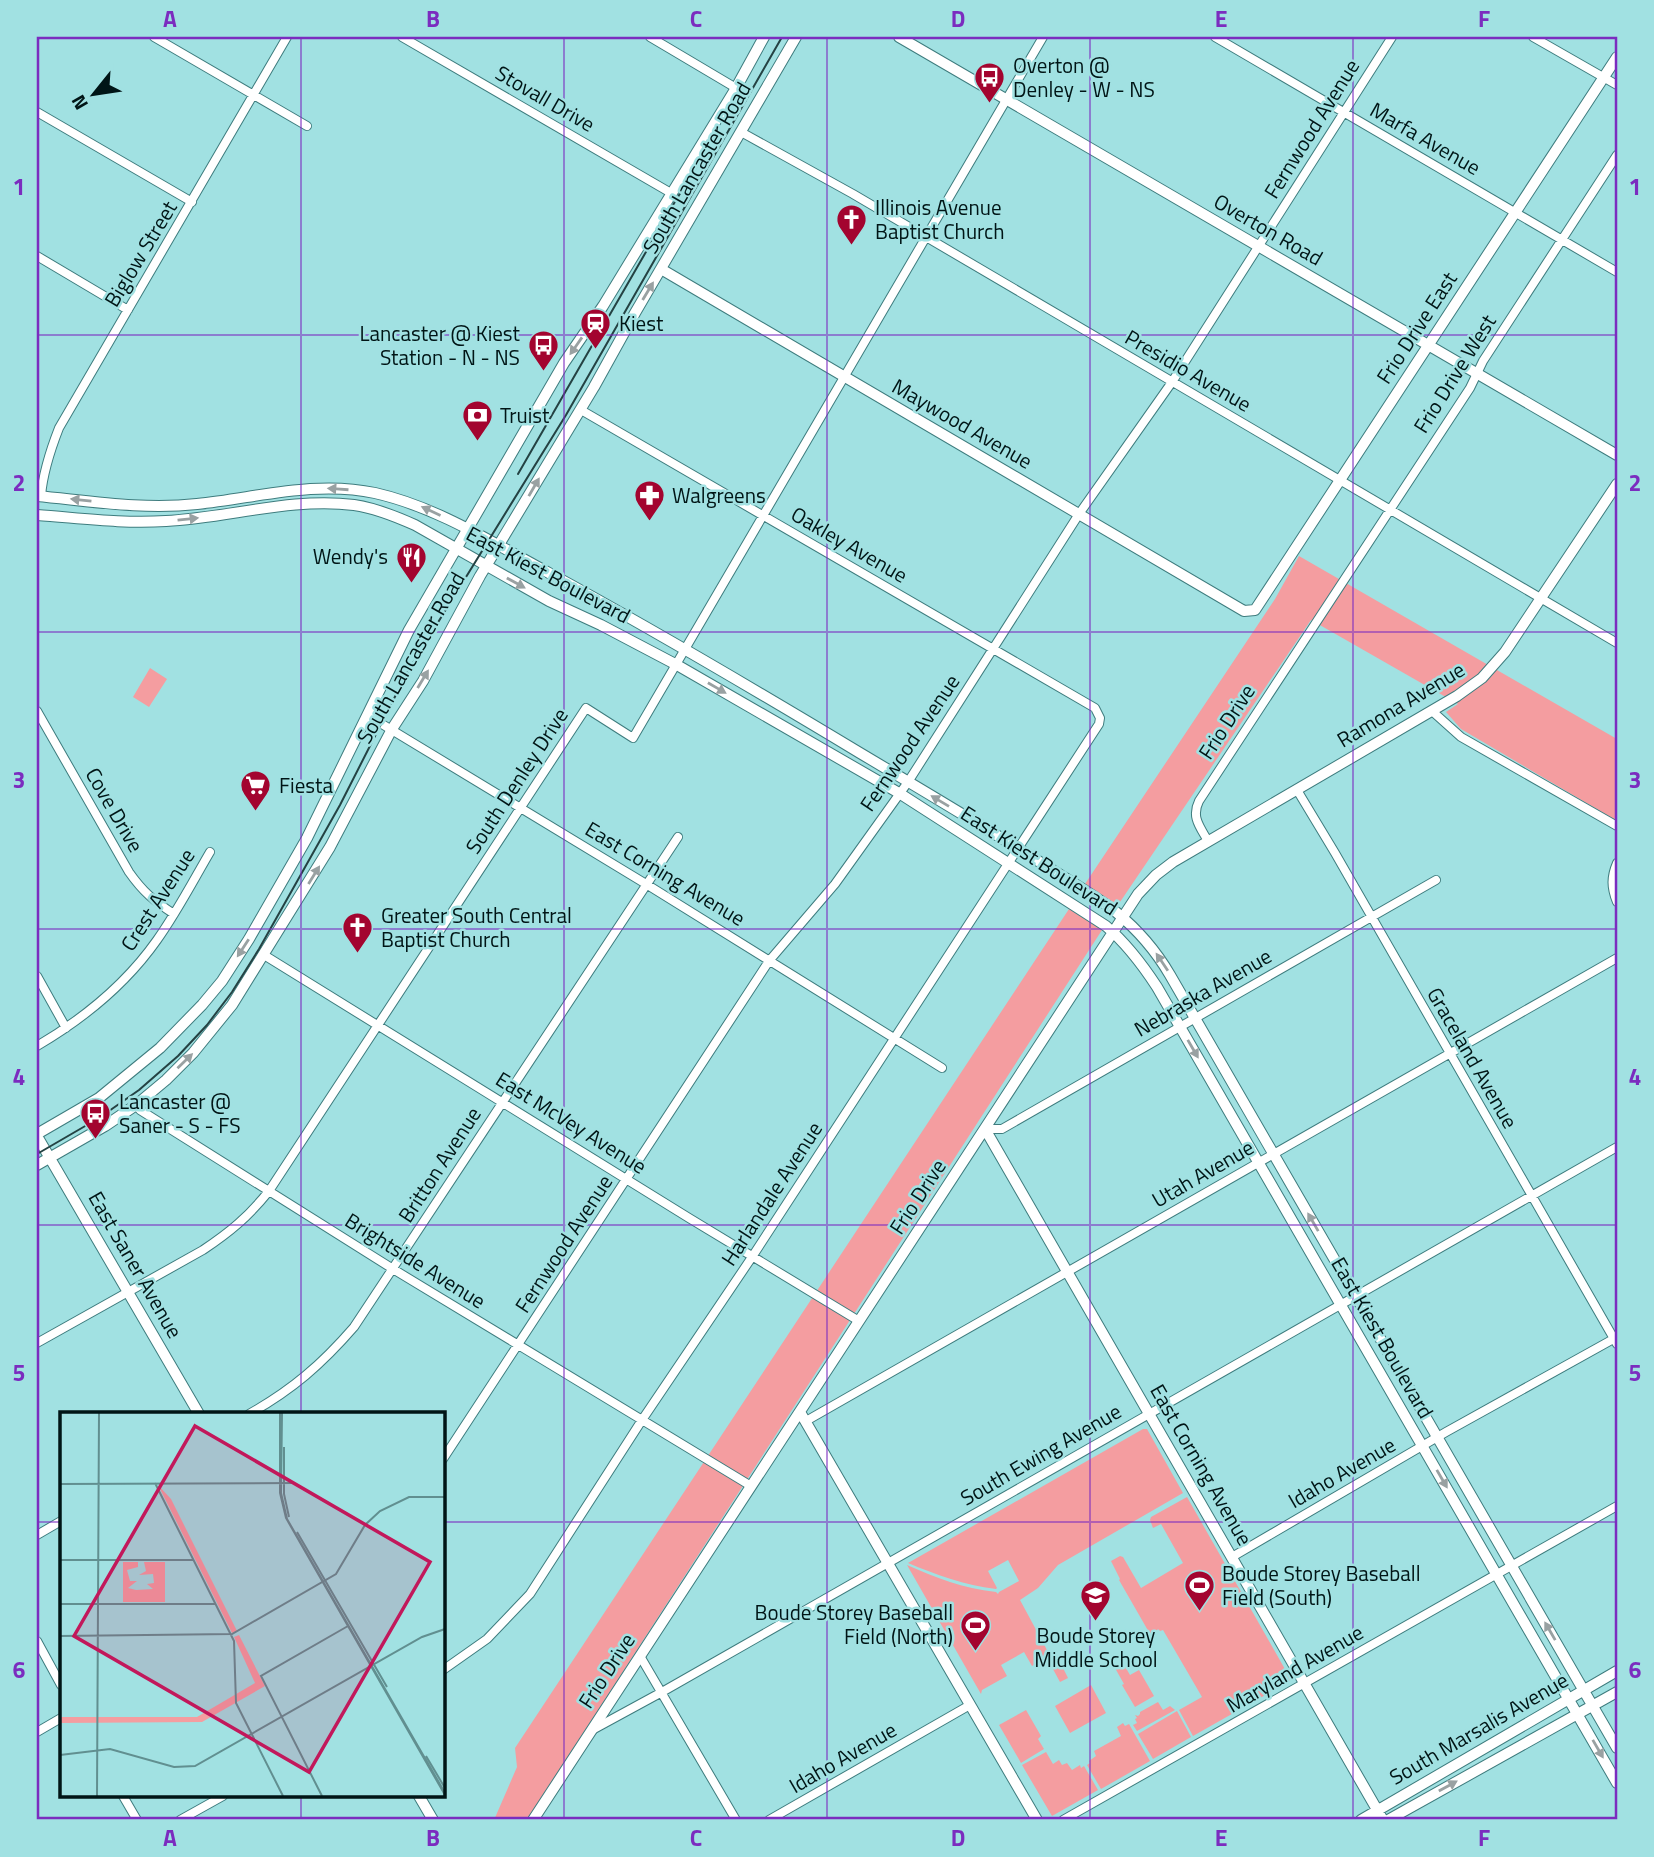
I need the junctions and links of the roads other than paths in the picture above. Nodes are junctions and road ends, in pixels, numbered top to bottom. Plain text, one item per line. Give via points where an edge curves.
1 (154, 37) edge
2 (287, 37) edge
3 (402, 37) edge
4 (649, 37) edge
5 (764, 37) edge
6 (796, 37) edge
7 (899, 37) edge
8 (1043, 37) edge
9 (1215, 37) edge
10 (1392, 37) edge
11 (1532, 37) edge
12 (1617, 57) edge
13 (1604, 78) junction
14 (1617, 85) edge
15 (736, 88) junction
16 (254, 95) junction
17 (1006, 101) junction
18 (1343, 111) junction
19 (37, 112) edge
20 (307, 126) dead end
21 (741, 132) junction
22 (1617, 155) edge
23 (671, 193) junction
24 (192, 202) junction
25 (1516, 212) junction
26 (925, 237) junction
27 (1563, 240) junction
28 (1259, 247) junction
29 (37, 256) edge
30 (661, 269) junction
31 (1617, 272) edge
32 (128, 310) junction
33 (1428, 346) junction
34 (1476, 374) junction
35 (845, 378) junction
36 (1172, 382) junction
37 (581, 410) junction
38 (1617, 455) edge
39 (1340, 481) junction
40 (1617, 484) edge
41 (39, 496) edge
42 (1389, 510) junction
43 (1079, 514) junction
44 (38, 515) edge
45 (764, 515) junction
46 (467, 530) junction
47 (499, 546) junction
48 (457, 548) junction
49 (486, 566) junction
50 (1542, 599) junction
51 (1244, 611) joint
52 (1322, 612) joint
53 (1617, 643) edge
54 (685, 649) junction
55 (993, 649) junction
56 (677, 665) junction
57 (37, 711) edge
58 (1432, 711) junction
59 (1098, 712) joint
60 (367, 715) junction
61 (392, 729) junction
62 (908, 782) junction
63 (1297, 790) junction
64 (899, 793) junction
65 (520, 808) junction
66 (1617, 826) edge
67 (678, 837) dead end
68 (1208, 841) junction
69 (1019, 848) junction
70 (211, 852) dead end
71 (1009, 863) junction
72 (1617, 863) edge
73 (1436, 880) dead end
74 (646, 884) junction
75 (1617, 902) edge
76 (174, 914) junction
77 (1371, 917) junction
78 (1122, 918) junction
79 (1113, 932) junction
80 (264, 955) junction
81 (1617, 958) edge
82 (769, 961) junction
83 (37, 976) edge
84 (1196, 1018) junction
85 (377, 1025) junction
86 (1180, 1027) junction
87 (66, 1028) junction
88 (894, 1038) junction
89 (37, 1046) edge
90 (1450, 1055) junction
91 (942, 1068) dead end
92 (502, 1103) junction
93 (136, 1105) junction
94 (985, 1129) junction
95 (37, 1135) edge
96 (1617, 1147) edge
97 (1273, 1154) junction
98 (50, 1157) junction
99 (1258, 1162) junction
100 (37, 1165) edge
101 (627, 1180) junction
102 (269, 1191) junction
103 (1533, 1196) junction
104 (752, 1257) junction
105 (393, 1269) junction
106 (1066, 1272) junction
107 (128, 1291) junction
108 (1356, 1296) junction
109 (1341, 1305) junction
110 (859, 1321) junction
111 (1616, 1340) edge
112 (37, 1343) edge
113 (519, 1345) junction
114 (198, 1412) edge
115 (252, 1412) edge
116 (1149, 1414) junction
117 (803, 1416) junction
118 (642, 1420) junction
119 (1438, 1437) junction
120 (1423, 1446) junction
121 (444, 1458) edge
122 (751, 1486) junction
123 (1617, 1506) edge
124 (60, 1522) edge
125 (37, 1535) edge
126 (1232, 1557) junction
127 (888, 1563) junction
128 (1512, 1565) junction
129 (1496, 1574) junction
130 (37, 1641) edge
131 (640, 1656) junction
132 (444, 1669) edge
133 (1617, 1671) edge
134 (60, 1683) edge
135 (1305, 1684) junction
136 (1584, 1690) junction
137 (662, 1692) junction
138 (1617, 1692) edge
139 (1569, 1699) junction
140 (970, 1705) junction
141 (1593, 1706) junction
142 (1578, 1714) junction
143 (60, 1719) edge
144 (591, 1730) junction
145 (37, 1732) edge
146 (1617, 1748) edge
147 (1617, 1783) edge
148 (124, 1798) edge
149 (219, 1798) edge
150 (420, 1798) edge
151 (1380, 1815) edge
152 (137, 1820) edge
153 (180, 1820) edge
154 (433, 1820) edge
155 (533, 1820) edge
156 (736, 1820) edge
157 (769, 1820) edge
158 (1037, 1820) edge
159 (1063, 1820) edge
160 (1361, 1820) edge
161 (1388, 1820) edge

1 - 16 street
2 - 16 street, Biglow Street
3 - 23 street, Stovall Drive
4 - 15 street
5 - 15 main road, South Lancaster Road
6 - 21 main road, South Lancaster Road
7 - 17 main road, Overton Road
8 - 17 street, South Denley Drive
9 - 18 street, Marfa Avenue
10 - 18 street, Fernwood Avenue
11 - 13 street
12 - 13 main road, Frio Drive East
13 - 14 street
13 - 25 main road, Frio Drive East
15 - 23 main road, South Lancaster Road
16 - 20 street
16 - 24 street, Biglow Street
17 - 26 street, South Denley Drive
17 - 28 main road, Overton Road
18 - 25 street, Marfa Avenue
18 - 28 street, Fernwood Avenue
19 - 24 street
21 - 26 street, Presidio Avenue
21 - 30 main road, South Lancaster Road
22 - 27 street, Frio Drive West
23 -> 46 main road, South Lancaster Road via 564,363
24 - 32 street, Biglow Street
25 - 27 street, Marfa Avenue
25 - 33 main road, Frio Drive East
26 - 35 street, South Denley Drive
26 - 36 street, Presidio Avenue
27 - 31 street, Marfa Avenue
27 - 34 street, Frio Drive West
28 - 33 main road, Overton Road
28 - 36 street, Fernwood Avenue
29 - 32 street
30 - 35 main road, Maywood Avenue
37 -> 30 main road, South Lancaster Road
32 - 41 street, Biglow Street via 59,428
33 - 34 main road, Overton Road
33 - 39 main road, Frio Drive East
34 - 38 main road, Overton Road
34 - 42 street, Frio Drive West
35 - 43 main road, Maywood Avenue
35 - 45 street, South Denley Drive
36 - 39 street, Presidio Avenue
36 - 43 street, Fernwood Avenue
37 - 45 street, Oakley Avenue
47 -> 37 main road, South Lancaster Road
39 - 42 street, Presidio Avenue
39 - 51 main road, Frio Drive East via 1255,610
40 - 50 main road, Ramona Avenue
41 - 44 main road
46 -> 41 main road, East Kiest Boulevard via 405,501 328,488 163,506
42 - 50 street, Presidio Avenue
42 - 52 street, Frio Drive West
43 - 51 main road, Maywood Avenue
43 - 55 street, Fernwood Avenue
44 -> 48 main road, East Kiest Boulevard via 165,521 312,503 356,505 398,517
45 - 54 street, South Denley Drive
45 - 55 street, Oakley Avenue
46 - 47 main road, East Kiest Boulevard
46 - 48 main road, South Lancaster Road
47 - 49 main road, South Lancaster Road
47 - 54 main road, East Kiest Boulevard
48 - 49 main road, East Kiest Boulevard
48 - 60 main road, South Lancaster Road
49 -> 56 main road, East Kiest Boulevard
61 -> 49 main road, South Lancaster Road
50 - 53 street, Presidio Avenue
50 - 58 main road, Ramona Avenue via 1494,666
52 - 68 street, Frio Drive via 1199,801 1195,816
54 - 56 street, South Denley Drive
54 - 62 main road, East Kiest Boulevard
55 - 59 street, Oakley Avenue
55 - 62 street, Fernwood Avenue
56 -> 64 main road, East Kiest Boulevard
56 - 65 street, South Denley Drive via 633,738 586,708
57 - 76 street, Cove Drive via 129,872 153,901
58 - 63 main road, Ramona Avenue
58 - 66 street via 1461,737
59 - 69 street, Harlandale Avenue via 1099,723
60 - 61 street, East Corning Avenue
60 -> 95 main road, South Lancaster Road via 307,838 222,981 181,1029 129,1075
61 - 65 street, East Corning Avenue
80 -> 61 main road, South Lancaster Road via 330,847
62 - 64 street, Fernwood Avenue
69 -> 62 main road, East Kiest Boulevard
63 - 68 main road, Ramona Avenue
63 - 77 street, Graceland Avenue
64 - 71 main road, East Kiest Boulevard
64 - 82 street, Fernwood Avenue via 835,884
65 - 74 street, East Corning Avenue
65 - 85 street, South Denley Drive
67 - 74 street, Britton Avenue
68 - 78 main road, Frio Drive via 1156,875
69 - 71 street, Harlandale Avenue
69 - 78 main road, East Kiest Boulevard
70 - 76 street, Crest Avenue
71 - 79 main road, East Kiest Boulevard
71 - 88 street, Harlandale Avenue
72 - 75 street via 1611,876
73 - 77 street, Nebraska Avenue
74 - 82 street, East Corning Avenue
74 - 92 street, Britton Avenue
76 - 87 street, Crest Avenue via 124,979
77 - 84 street, Nebraska Avenue
77 - 90 street, Graceland Avenue
78 - 79 main road, Frio Drive
84 -> 78 main road, East Kiest Boulevard via 1158,955
79 - 86 main road, East Kiest Boulevard via 1142,964
79 - 94 main road, Frio Drive
80 - 85 street, East McVey Avenue
93 -> 80 main road, South Lancaster Road via 213,1030
81 - 90 street, Utah Avenue
82 - 88 street, East Corning Avenue
82 - 101 street, Fernwood Avenue
83 - 87 street
84 - 86 street, Nebraska Avenue
84 - 97 main road, East Kiest Boulevard
85 - 92 street, East McVey Avenue
85 - 102 street, South Denley Drive
86 - 94 street, Nebraska Avenue via 1002,1129
86 -> 99 main road, East Kiest Boulevard
87 - 89 street, Crest Avenue
88 - 91 street, East Corning Avenue
88 - 104 street, Harlandale Avenue
90 - 97 street, Utah Avenue
90 - 103 street, Graceland Avenue
92 - 101 street, East McVey Avenue
92 - 105 street, Britton Avenue
93 - 98 main road, South Lancaster Road
93 - 102 street, Brightside Avenue
94 - 106 main road, East Corning Avenue
94 - 110 main road, Frio Drive
95 - 98 main road, East Saner Avenue
96 - 103 street, South Ewing Avenue
97 - 99 street, Utah Avenue
108 -> 97 main road, East Kiest Boulevard
98 - 100 main road, South Lancaster Road
98 - 107 main road, East Saner Avenue
99 - 106 street, Utah Avenue
99 - 109 main road, East Kiest Boulevard
101 - 104 street, East McVey Avenue
101 - 113 street, Fernwood Avenue
102 - 105 street, Brightside Avenue
102 - 107 street, South Denley Drive via 227,1234
103 - 108 street, South Ewing Avenue
103 - 111 street, Graceland Avenue
104 - 110 street, East McVey Avenue
104 - 118 street, Harlandale Avenue
105 - 113 street, Brightside Avenue
105 - 115 street, Britton Avenue via 335,1349 293,1387
106 - 116 main road, East Corning Avenue
106 - 117 street, Utah Avenue
107 - 112 street, South Denley Drive
107 - 114 main road, East Saner Avenue
108 - 109 street, South Ewing Avenue
108 - 119 main road, East Kiest Boulevard
109 - 116 street, South Ewing Avenue
109 - 120 main road, East Kiest Boulevard
110 - 117 main road, Frio Drive
111 - 119 street, Idaho Avenue
113 - 118 street, Brightside Avenue
113 - 121 street, Fernwood Avenue
116 - 126 main road, East Corning Avenue
116 - 127 street, South Ewing Avenue
117 - 122 main road, Frio Drive
117 - 127 main road
118 - 122 street, Brightside Avenue
118 - 132 street, Harlandale Avenue via 530,1594 487,1639
119 - 120 street, Idaho Avenue
119 - 128 main road, East Kiest Boulevard
120 - 126 street, Idaho Avenue
120 -> 129 main road, East Kiest Boulevard
122 - 131 main road, Frio Drive
123 - 128 street, Maryland Avenue
124 - 125 street
126 - 135 main road, East Corning Avenue
127 - 137 street, South Ewing Avenue
127 - 140 main road
128 - 129 street, Maryland Avenue
136 -> 128 main road, East Kiest Boulevard
129 - 135 street, Maryland Avenue
129 - 139 main road, East Kiest Boulevard
130 - 134 street
131 - 137 street
131 - 144 main road, Frio Drive
133 - 136 main road, South Marsalis Avenue
135 - 151 main road, East Corning Avenue
135 - 159 street, Maryland Avenue
136 - 139 main road, South Marsalis Avenue
136 - 141 main road, East Kiest Boulevard
137 - 144 street, South Ewing Avenue
137 - 156 street
138 - 141 main road, South Marsalis Avenue
139 - 142 main road, East Kiest Boulevard
139 - 151 main road, South Marsalis Avenue
140 - 157 street, Idaho Avenue
140 - 158 main road
141 - 142 main road, South Marsalis Avenue
141 - 146 main road, East Kiest Boulevard
142 -> 147 main road, East Kiest Boulevard
161 -> 142 main road, South Marsalis Avenue
143 - 145 street
144 - 155 main road, Frio Drive
148 - 152 street
149 - 153 street
150 - 154 main road
151 - 160 main road, South Marsalis Avenue

